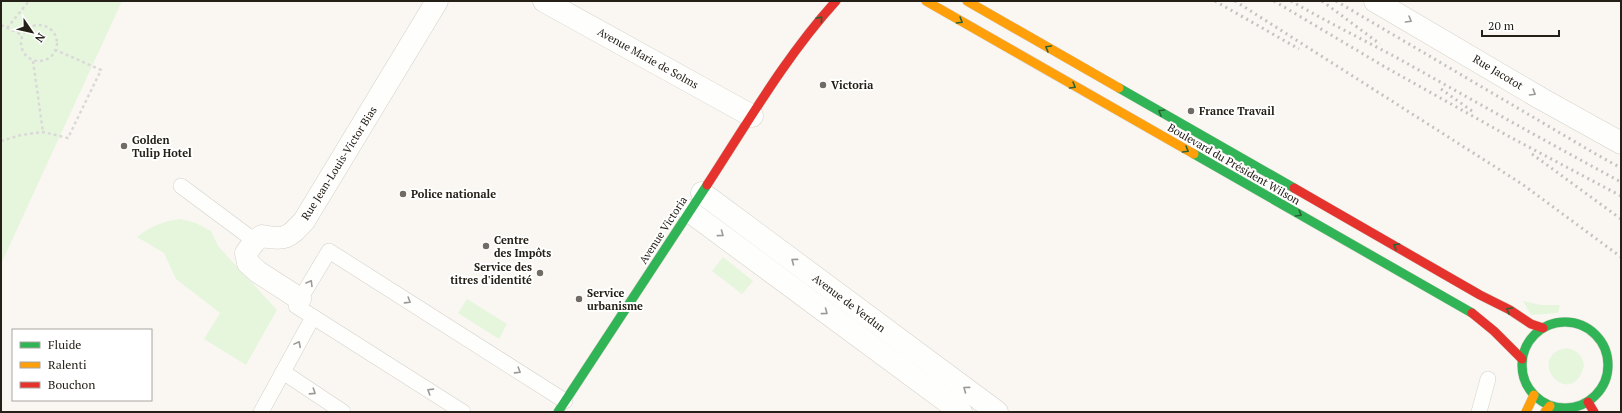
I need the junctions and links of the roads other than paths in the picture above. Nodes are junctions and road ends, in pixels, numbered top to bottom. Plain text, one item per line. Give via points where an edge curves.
1 (437, 1) edge
2 (544, 1) edge
3 (836, 1) edge
4 (926, 1) edge
5 (967, 1) edge
6 (1375, 1) edge
7 (813, 13) dead end
8 (789, 60) junction
9 (752, 116) junction
10 (1621, 143) edge
11 (181, 186) dead end
12 (702, 193) junction
13 (689, 211) junction
14 (255, 241) junction
15 (307, 308) junction
16 (1543, 328) junction
17 (1605, 347) junction
18 (1617, 353) dead end
19 (1522, 359) junction
20 (283, 372) junction
21 (1488, 379) dead end
22 (1612, 388) dead end
23 (1602, 389) junction
24 (1534, 395) junction
25 (1588, 402) junction
26 (562, 406) edge
27 (1548, 409) edge
28 (1564, 410) edge
29 (261, 412) edge
30 (343, 412) edge
31 (463, 412) edge
32 (961, 412) edge
33 (997, 412) edge
34 (1479, 412) edge
35 (1526, 412) edge
36 (1594, 412) edge

1 - 14 street, Rue Jean-Louis-Victor Bias via 304,221 290,236 262,236
2 - 9 street, Avenue Marie de Solms
8 -> 3 main road, Avenue Victoria
4 -> 19 main road, Boulevard du Président Wilson via 1469,311
16 -> 5 main road, Boulevard du Président Wilson via 1531,324
6 -> 10 street, Rue Jacotot
7 - 8 main road, Avenue Victoria
8 - 9 main road, Avenue Victoria
9 - 12 main road, Avenue Victoria
11 - 14 lane
12 - 13 main road, Avenue Victoria
33 -> 12 street, Avenue de Verdun
13 - 26 main road, Avenue Victoria
13 -> 32 street, Avenue de Verdun
14 - 15 street via 246,253 248,263
20 -> 15 lane
15 -> 26 lane via 329,252
31 -> 15 lane
16 - 17 main road via 1557,322 1585,326
16 - 19 main road via 1533,336
17 - 18 main road
17 - 23 main road via 1609,361 1608,376
19 - 24 main road via 1522,372 1526,384
20 - 29 lane
20 -> 30 lane
21 - 34 lane
22 - 23 main road
23 - 25 main road
24 - 27 main road
24 - 35 main road
25 - 28 main road
25 - 36 main road
27 - 28 main road

